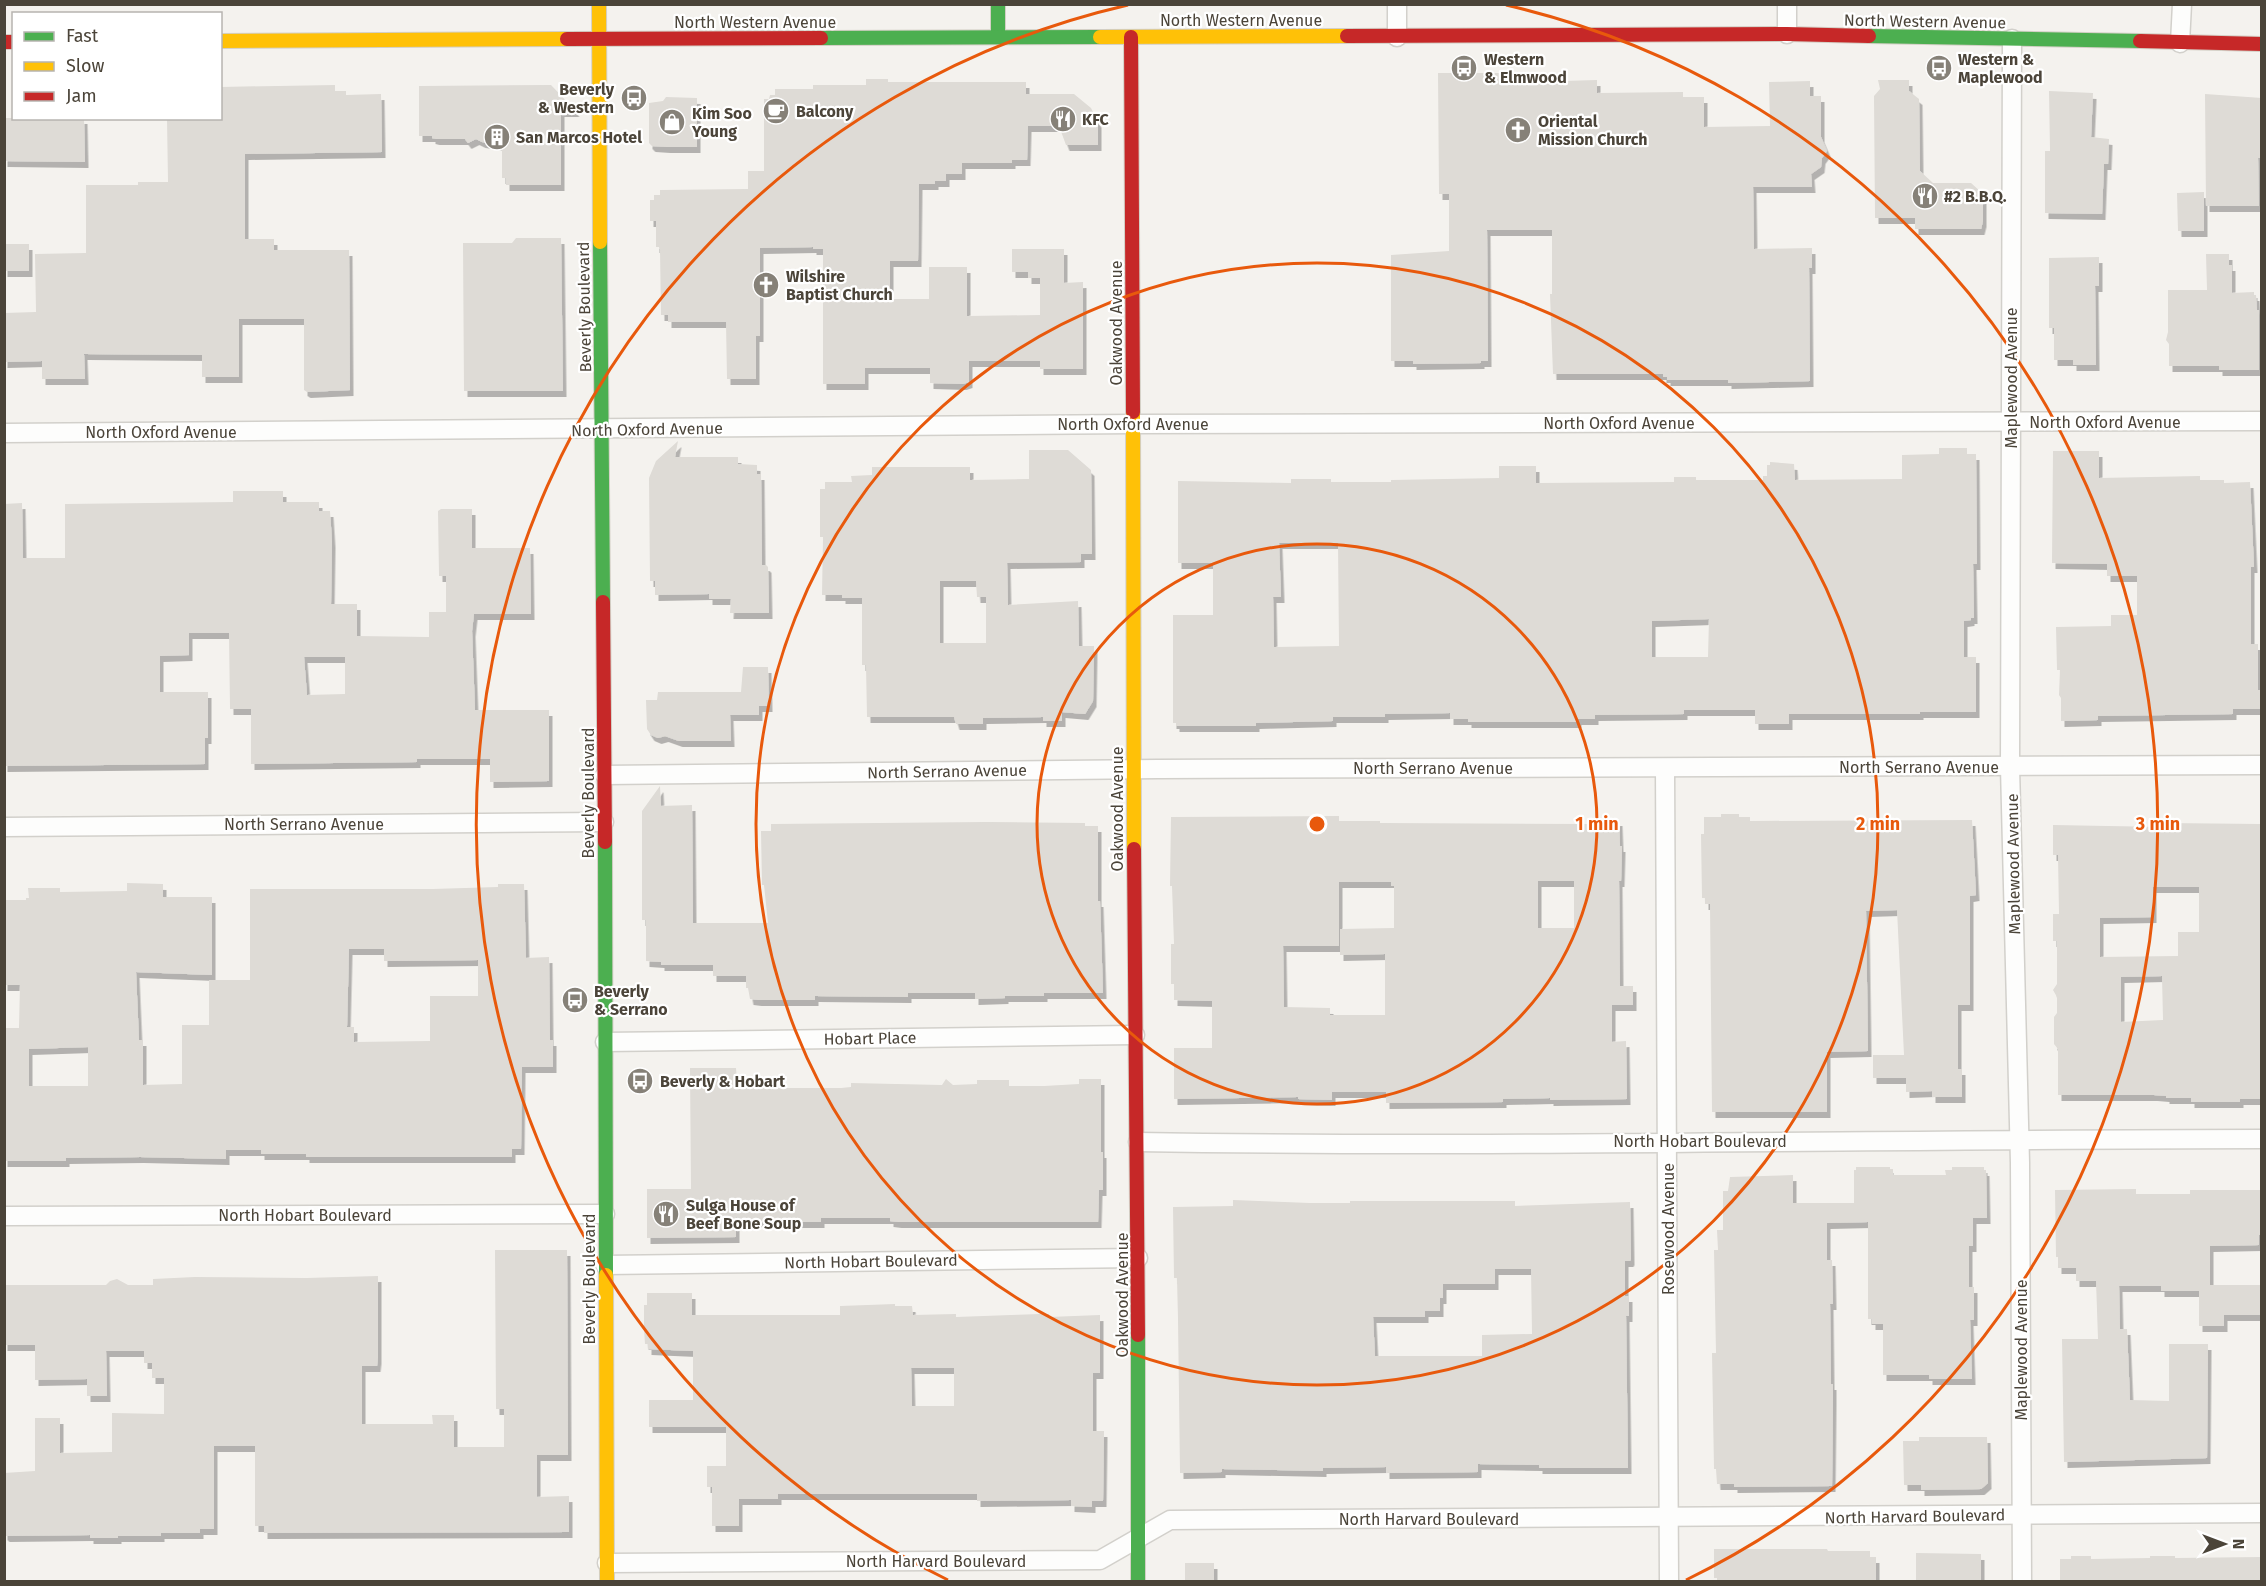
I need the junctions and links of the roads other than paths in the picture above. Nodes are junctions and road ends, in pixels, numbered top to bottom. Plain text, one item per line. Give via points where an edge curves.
1 (599, 4) edge
2 (998, 4) edge
3 (1396, 4) edge
4 (1787, 4) edge
5 (2182, 4) edge
6 (1787, 34) junction
7 (998, 36) junction
8 (1131, 37) junction
9 (1397, 37) junction
10 (2012, 39) junction
11 (600, 40) junction
12 (222, 41) edge
13 (2180, 43) junction
14 (2262, 44) edge
15 (2262, 421) edge
16 (2010, 423) junction
17 (1133, 424) junction
18 (602, 429) junction
19 (4, 433) edge
20 (2262, 765) edge
21 (2010, 767) junction
22 (1665, 768) junction
23 (1133, 769) junction
24 (605, 775) junction
25 (604, 822) junction
26 (4, 826) edge
27 (1135, 1035) junction
28 (605, 1042) junction
29 (2020, 1139) junction
30 (2262, 1139) edge
31 (1138, 1142) junction
32 (1668, 1142) junction
33 (605, 1214) junction
34 (4, 1216) edge
35 (1138, 1258) junction
36 (605, 1265) junction
37 (2021, 1514) junction
38 (2262, 1514) edge
39 (1668, 1517) junction
40 (1138, 1539) junction
41 (607, 1572) edge
42 (1138, 1581) edge
43 (1669, 1581) edge
44 (2022, 1581) edge

1 - 11 main road, Beverly Boulevard
2 - 7 main road
3 - 9 street
4 - 6 street
5 - 13 street
6 - 9 main road, North Western Avenue
6 - 10 main road, North Western Avenue
7 - 8 main road, North Western Avenue
7 - 11 main road, North Western Avenue
8 - 9 main road, North Western Avenue
8 - 17 main road, Oakwood Avenue
10 - 13 main road, North Western Avenue
10 - 16 street, Maplewood Avenue
11 - 12 main road, North Western Avenue
11 - 18 main road, Beverly Boulevard
13 - 14 main road, North Western Avenue
15 - 16 street, North Oxford Avenue
16 - 17 street, North Oxford Avenue
16 - 21 street, Maplewood Avenue
17 - 18 street, North Oxford Avenue
17 - 23 main road, Oakwood Avenue
18 - 19 street, North Oxford Avenue
18 - 24 main road, Beverly Boulevard
20 - 21 street, North Serrano Avenue
21 - 22 street, North Serrano Avenue
21 - 29 street, Maplewood Avenue
22 - 23 street, North Serrano Avenue
22 - 32 street, Rosewood Avenue
23 - 24 street, North Serrano Avenue
23 - 27 main road, Oakwood Avenue
24 - 25 main road, Beverly Boulevard
25 - 26 street, North Serrano Avenue
25 - 28 main road, Beverly Boulevard
27 - 28 street, Hobart Place
27 - 31 main road, Oakwood Avenue
28 - 33 main road, Beverly Boulevard
29 - 30 street, North Hobart Boulevard
29 - 32 street, North Hobart Boulevard
29 - 37 street, Maplewood Avenue
31 - 32 street, North Hobart Boulevard
31 - 35 main road, Oakwood Avenue
32 - 39 street, Rosewood Avenue
33 - 34 street, North Hobart Boulevard
33 - 36 main road, Beverly Boulevard
35 - 36 street, North Hobart Boulevard
35 - 40 main road, Oakwood Avenue
36 - 41 main road, Beverly Boulevard
37 - 38 street, North Harvard Boulevard
37 - 39 street, North Harvard Boulevard
37 - 44 street, Maplewood Avenue
39 - 40 street, North Harvard Boulevard via 1170,1520
39 - 43 street, Rosewood Avenue
40 - 41 street, North Harvard Boulevard via 1100,1560
40 - 42 main road, Oakwood Avenue

